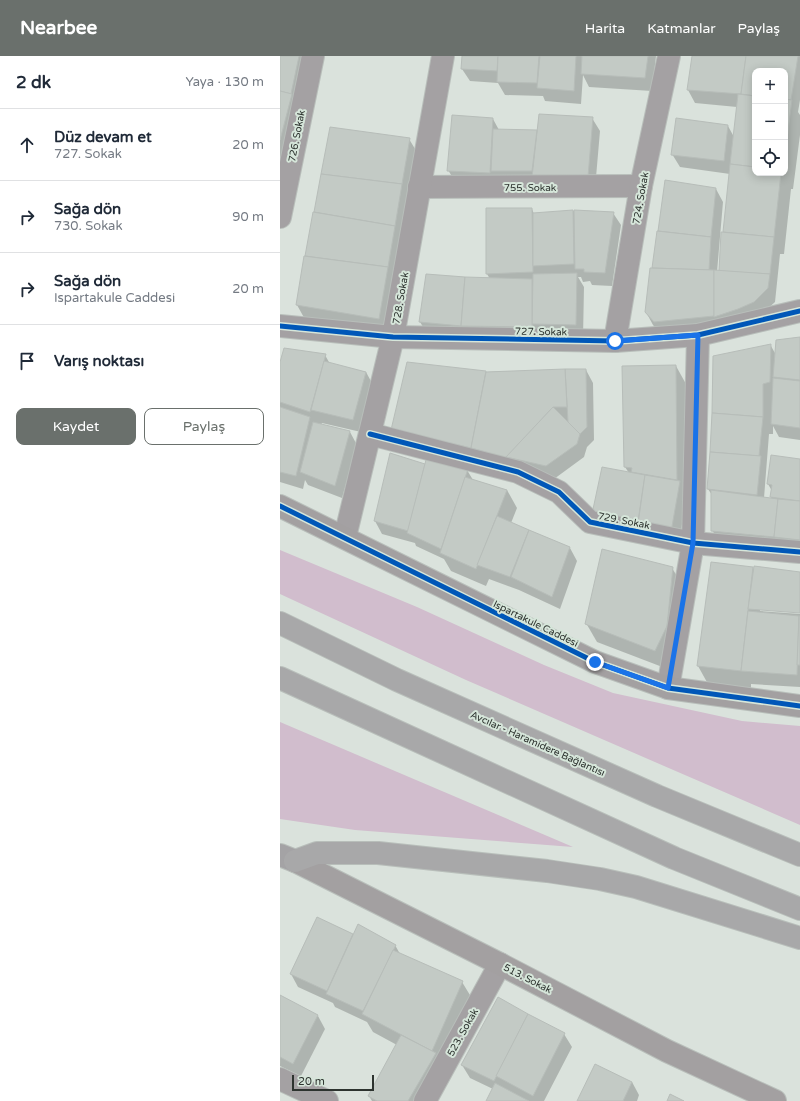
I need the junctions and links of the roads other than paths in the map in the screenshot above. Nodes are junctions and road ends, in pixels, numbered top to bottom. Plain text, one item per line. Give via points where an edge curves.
1 (313, 56) edge
2 (443, 56) edge
3 (669, 56) edge
4 (641, 186) junction
5 (419, 187) junction
6 (280, 217) edge
7 (800, 311) edge
8 (280, 326) edge
9 (698, 335) junction
10 (393, 337) junction
11 (615, 341) junction
12 (370, 434) junction
13 (280, 506) edge
14 (345, 537) junction
15 (693, 543) junction
16 (800, 552) edge
17 (280, 623) edge
18 (280, 678) edge
19 (668, 688) junction
20 (800, 706) edge
21 (800, 855) edge
22 (287, 858) edge
23 (800, 909) edge
24 (800, 938) edge
25 (500, 964) junction
26 (280, 1079) edge
27 (327, 1101) edge
28 (425, 1101) edge
29 (775, 1101) edge

1 - 6 street, 726. Sokak
2 - 5 street, 728. Sokak
3 - 4 street, 724. Sokak
4 - 5 street, 755. Sokak
4 - 11 street, 724. Sokak
5 - 10 street, 728. Sokak
7 - 9 street, 727. Sokak
8 - 10 street, 727. Sokak
9 - 11 street, 727. Sokak
9 - 15 street
10 - 11 street, 727. Sokak
10 - 12 street, 728. Sokak
12 - 14 street, 728. Sokak
12 - 15 street, 729. Sokak via 518,472 559,492 590,522
13 - 14 street, Ispartakule Caddesi
14 - 19 street, Ispartakule Caddesi via 595,662
15 - 16 street, 729. Sokak
15 - 19 street
17 - 21 highway, Avcılar - Haramidere Bağlantısı via 397,680 657,796
18 - 23 highway via 674,858
19 - 20 street, Ispartakule Caddesi
22 - 24 highway via 317,853 378,853 585,876 636,886
22 - 25 street, 513. Sokak
25 - 28 street, 523. Sokak
25 - 29 street, 513. Sokak via 667,1051
26 - 27 street

